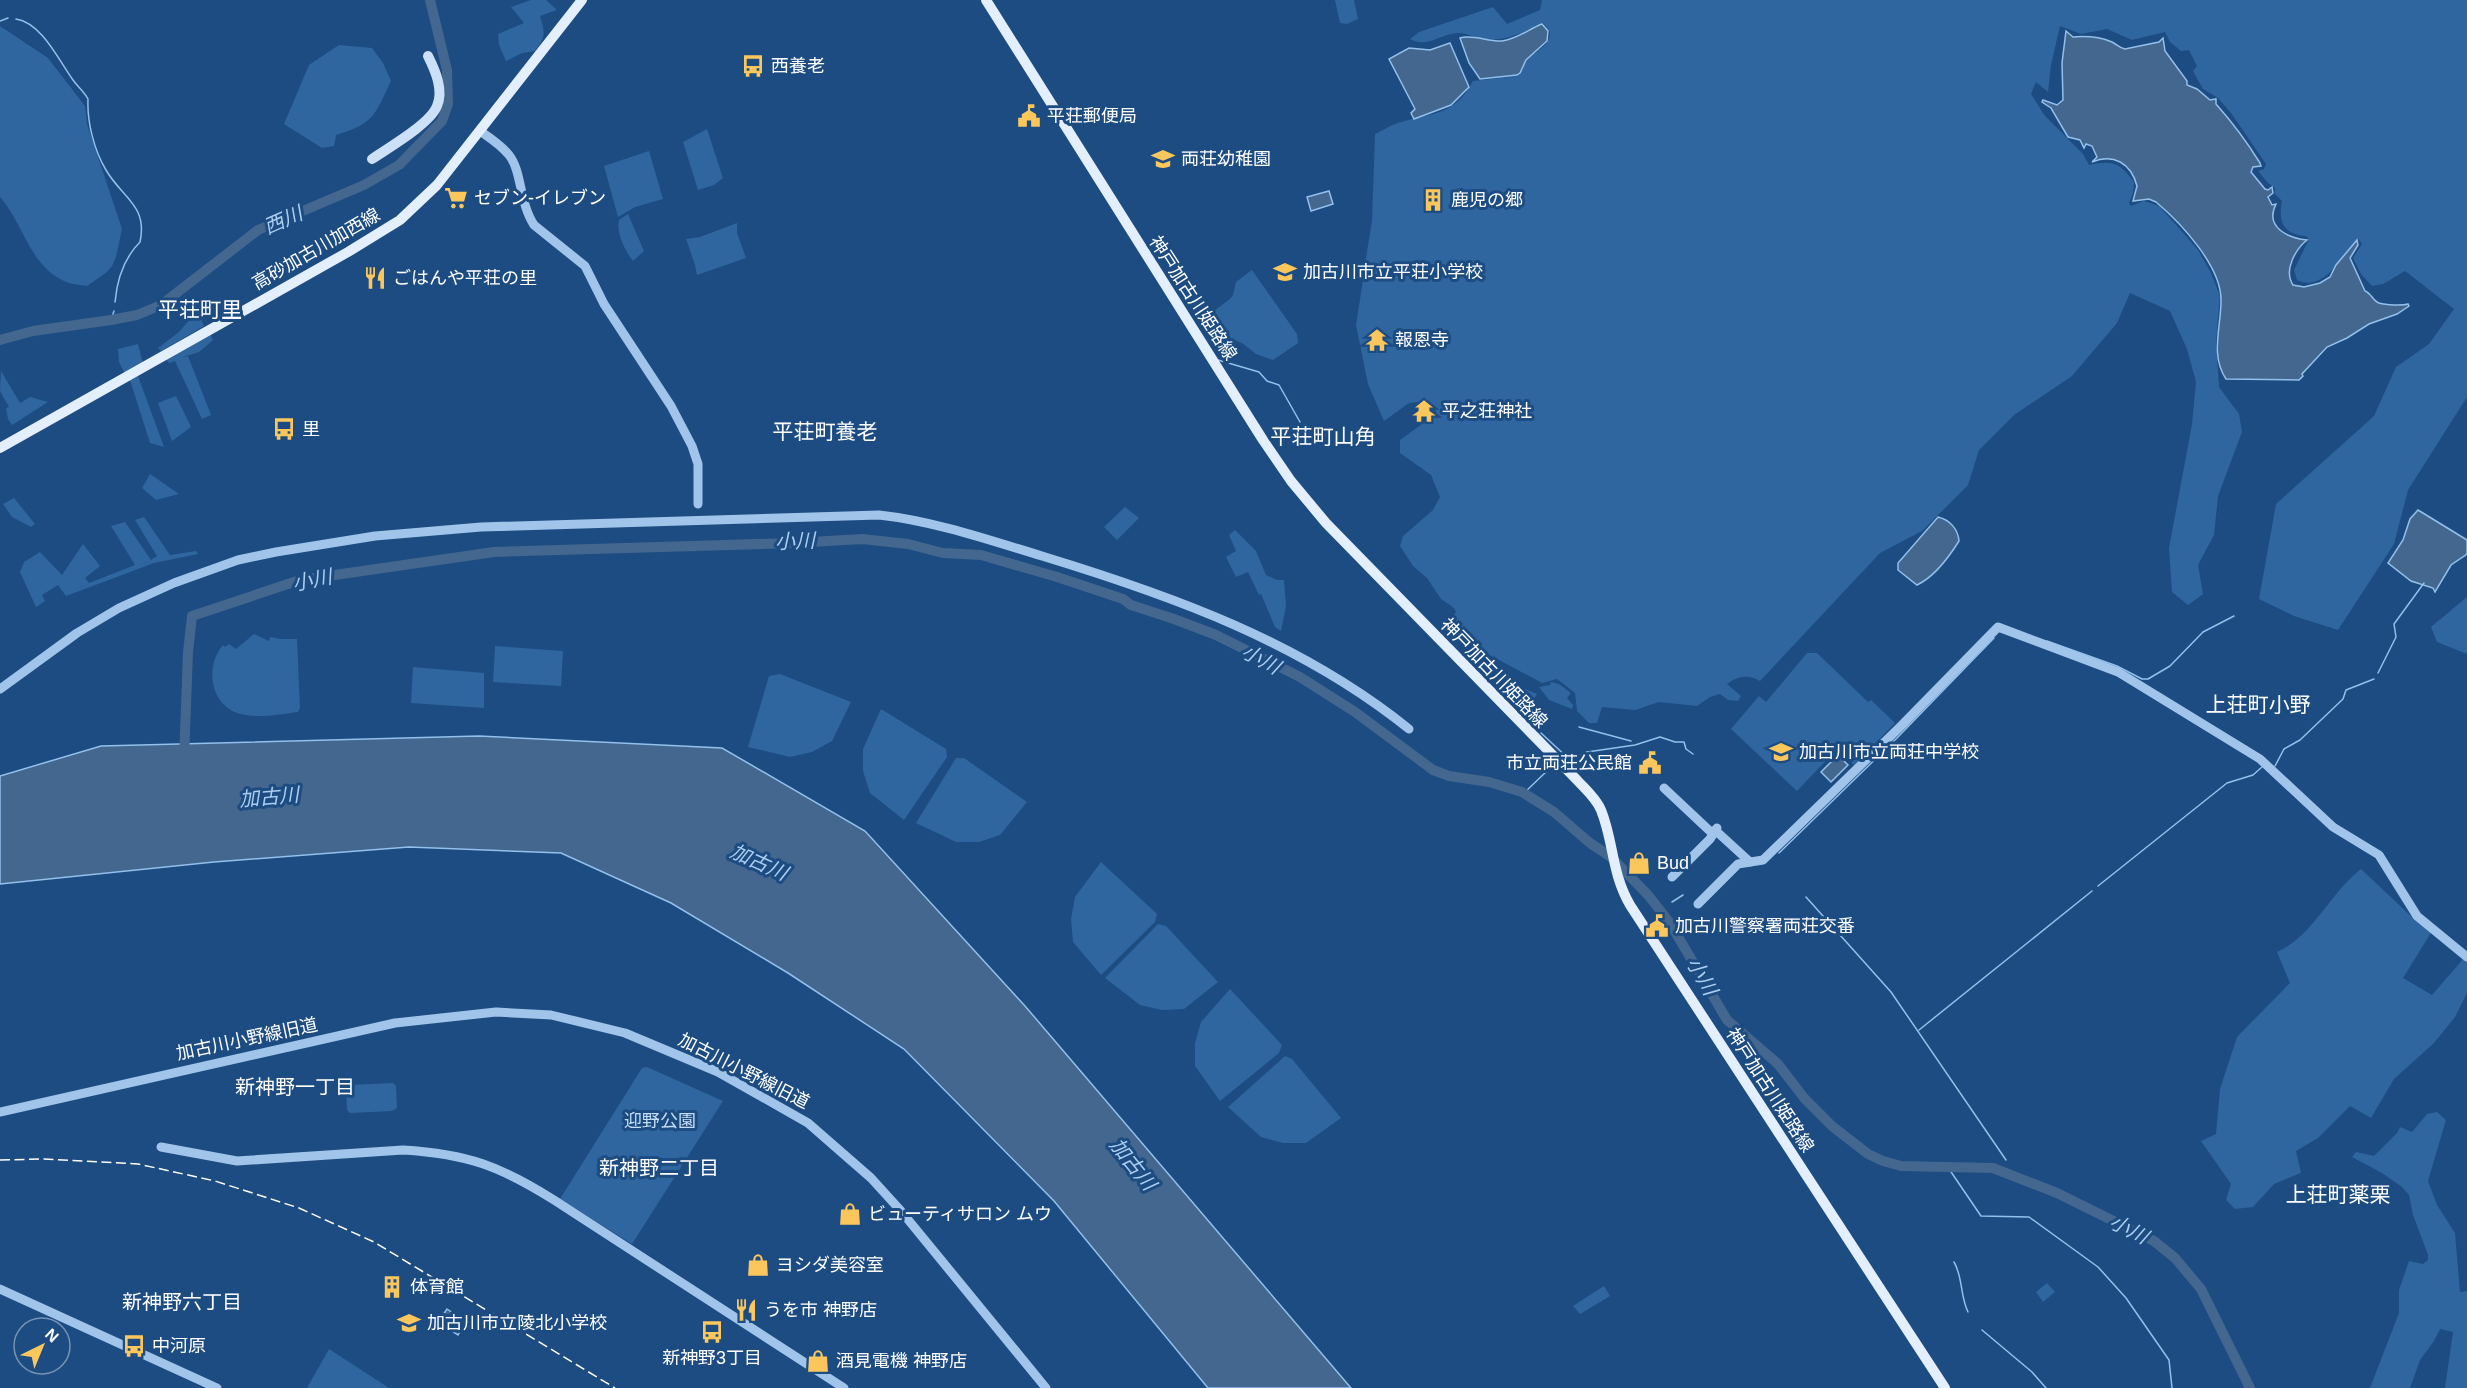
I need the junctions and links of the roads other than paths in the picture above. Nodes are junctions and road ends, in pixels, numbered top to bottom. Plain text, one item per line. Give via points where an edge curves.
1 (582, 0) edge
2 (986, 0) edge
3 (428, 56) dead end
4 (480, 131) junction
5 (372, 159) dead end
6 (0, 448) edge
7 (698, 504) dead end
8 (0, 689) edge
9 (1409, 729) dead end
10 (1664, 788) dead end
11 (1715, 831) junction
12 (1750, 862) junction
13 (1672, 878) dead end
14 (1698, 904) dead end
15 (2467, 957) edge
16 (0, 1112) edge
17 (161, 1147) dead end
18 (0, 1289) edge
19 (217, 1388) edge
20 (844, 1388) edge
21 (1046, 1388) edge
22 (1945, 1388) edge

1 - 4 main road, 高砂加古川加西線
2 - 22 main road, 神戸加古川姫路線 via 1291,481 1326,524 1577,780 1600,810 1616,873 1630,905
3 - 5 main road via 437,79 437,107 421,124
4 - 6 main road, 高砂加古川加西線 via 423,200 383,231
4 - 7 street via 510,156 528,216 585,266 604,304 671,406 698,464
8 - 9 street via 119,608 238,560 276,552 461,528 879,515 943,527 1119,579 1227,620 1310,661
10 - 11 street
11 - 12 street
11 - 13 street
12 - 14 street via 1738,864
12 - 15 street via 1763,860 1998,627 2118,672 2260,759 2333,827 2379,855 2416,916
16 - 21 street, 加古川小野線旧道 via 395,1023 496,1012 551,1015 625,1033 718,1072 808,1123 901,1210
17 - 20 street via 237,1161 403,1150 480,1161 538,1189
18 - 19 street

